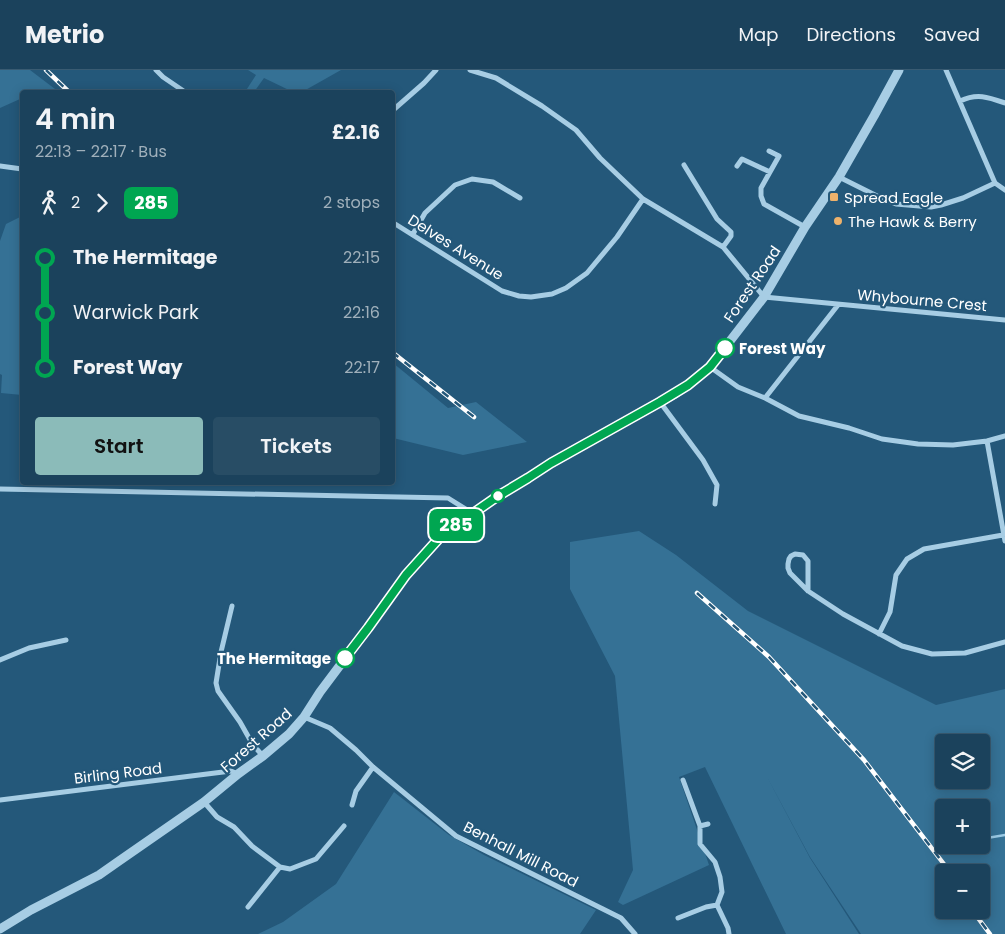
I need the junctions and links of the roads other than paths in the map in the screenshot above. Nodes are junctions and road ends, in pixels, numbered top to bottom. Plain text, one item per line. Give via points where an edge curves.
1 (156, 70) edge
2 (436, 70) edge
3 (470, 70) edge
4 (899, 70) edge
5 (946, 70) edge
6 (182, 90) edge
7 (960, 101) junction
8 (1005, 103) edge
9 (395, 108) edge
10 (769, 151) dead end
11 (684, 165) dead end
12 (0, 166) edge
13 (737, 166) dead end
14 (20, 169) edge
15 (770, 172) junction
16 (839, 177) junction
17 (995, 183) junction
18 (1005, 190) edge
19 (520, 198) dead end
20 (643, 199) junction
21 (395, 224) edge
22 (805, 227) junction
23 (413, 234) junction
24 (723, 247) junction
25 (764, 297) junction
26 (838, 305) junction
27 (1005, 320) edge
28 (710, 367) junction
29 (765, 398) junction
30 (660, 402) junction
31 (1005, 436) edge
32 (987, 441) junction
33 (0, 489) edge
34 (715, 504) dead end
35 (472, 513) junction
36 (1003, 535) junction
37 (1005, 541) edge
38 (808, 591) junction
39 (232, 606) dead end
40 (879, 634) junction
41 (66, 640) dead end
42 (1005, 642) edge
43 (0, 660) edge
44 (304, 717) junction
45 (264, 756) junction
46 (373, 768) junction
47 (238, 774) junction
48 (683, 780) dead end
49 (0, 800) edge
50 (204, 802) junction
51 (352, 805) dead end
52 (708, 824) dead end
53 (344, 826) dead end
54 (700, 826) junction
55 (280, 867) junction
56 (718, 905) junction
57 (248, 907) dead end
58 (678, 918) dead end
59 (0, 929) edge
60 (635, 934) edge
61 (729, 934) edge

1 - 6 street
2 - 9 street
3 - 20 street via 496,78 576,130
4 - 16 street, Forest Road
5 - 7 street
7 - 8 street via 984,96
7 - 17 street
10 - 15 street via 779,156
11 - 24 street via 717,219 731,232
12 - 14 street
13 - 15 street via 742,159
15 - 22 street via 761,188 764,204
16 - 17 street via 896,204 931,207 941,206
16 - 22 street, Forest Road
17 - 18 street
19 - 23 street via 493,182 472,179 455,186 425,213
20 - 23 street, Delves Avenue via 587,273 552,294 531,297 502,291
20 - 24 street
21 - 23 street, Delves Avenue
22 - 25 street, Forest Road
24 - 25 street
25 - 26 street, Whybourne Crest
25 - 28 street, Forest Road
26 - 27 street, Whybourne Crest
26 - 29 street, Whybourne Crest
28 - 29 street via 738,387
28 - 30 street, Forest Road
29 - 32 street via 799,416 882,439 953,445
30 - 34 street via 703,460 717,485
30 - 35 street, Forest Road via 551,463
31 - 32 street
32 - 36 street
33 - 35 street via 448,498
35 - 44 street, Forest Road via 442,535 406,575
36 - 37 street
36 - 40 street via 924,549 907,559 896,575 890,612
38 - 38 street via 808,562 803,555 791,556 790,573
38 - 40 street
39 - 45 street via 216,683 253,745
40 - 42 street via 902,646 932,654 965,653
41 - 43 street via 29,648
44 - 45 street, Forest Road
44 - 46 street, Benhall Mill Road via 330,728
45 - 47 street, Forest Road
46 - 51 street via 356,791
46 - 60 street, Benhall Mill Road via 456,836 621,918
47 - 49 street, Birling Road via 231,771
47 - 50 street, Forest Road
48 - 54 street
50 - 55 street via 217,817 234,827 252,846
50 - 59 street, Forest Road via 119,862
52 - 54 street
53 - 55 street via 316,859 290,869
54 - 56 street via 700,844 715,862 720,878 722,892
55 - 57 street
56 - 58 street
56 - 61 street

